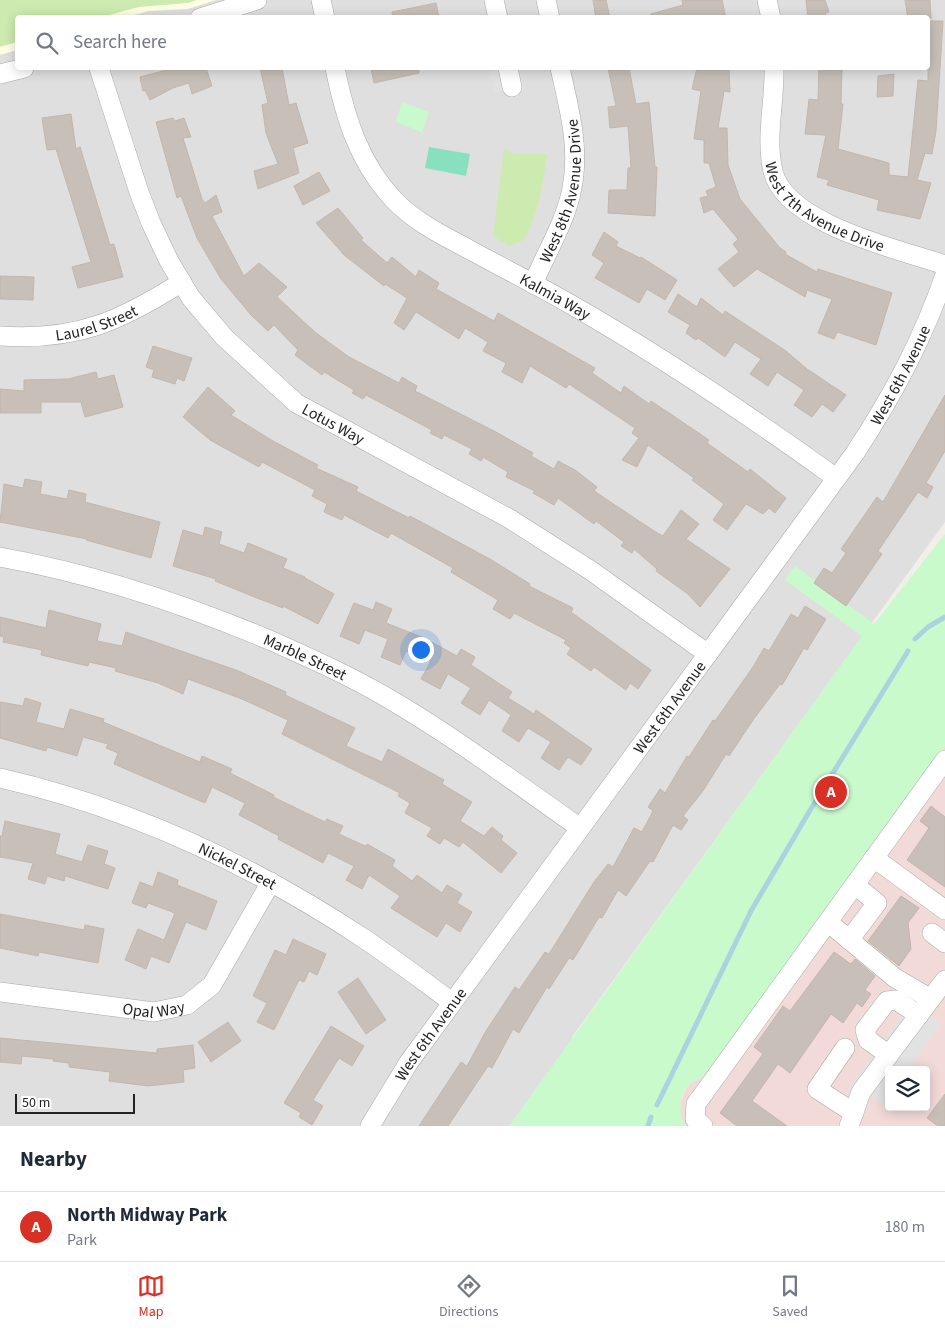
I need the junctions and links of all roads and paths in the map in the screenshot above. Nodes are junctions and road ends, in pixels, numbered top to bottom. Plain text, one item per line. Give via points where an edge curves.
1 (257, 0) edge
2 (321, 0) edge
3 (494, 0) edge
4 (546, 0) edge
5 (767, 0) edge
6 (210, 15) edge
7 (324, 15) edge
8 (497, 15) edge
9 (549, 15) edge
10 (770, 15) edge
11 (16, 70) edge
12 (100, 70) edge
13 (335, 70) edge
14 (508, 70) edge
15 (560, 70) edge
16 (774, 70) edge
17 (0, 74) edge
18 (512, 87) dead end
19 (945, 265) edge
20 (945, 275) edge
21 (182, 282) junction
22 (533, 284) junction
23 (0, 336) edge
24 (836, 478) junction
25 (0, 557) edge
26 (708, 654) junction
27 (945, 760) edge
28 (0, 778) edge
29 (580, 828) junction
30 (874, 858) junction
31 (271, 882) junction
32 (855, 885) junction
33 (945, 910) edge
34 (828, 922) junction
35 (849, 940) junction
36 (944, 982) edge
37 (0, 992) edge
38 (931, 999) junction
39 (452, 1002) junction
40 (919, 1015) junction
41 (845, 1048) dead end
42 (889, 1055) junction
43 (851, 1120) edge
44 (370, 1126) edge
45 (703, 1126) edge

1 - 6 street
2 - 7 street
3 - 8 street
4 - 9 street
5 - 10 street
11 - 17 street
12 - 21 street, Lotus Way via 139,192 169,261
13 - 22 street, Kalmia Way via 345,112 360,150 380,184 396,202 441,235
14 - 18 street
15 - 22 street, West 8th Avenue Drive via 574,133 572,189
16 - 19 street, West 7th Avenue Drive via 770,150 777,181 789,199 802,211 838,228
20 - 24 street, West 6th Avenue via 931,315 889,401
21 - 23 street, Laurel Street via 145,306 89,330 41,337
21 - 26 street, Lotus Way via 224,337 296,403 510,519 598,575
22 - 24 street, Kalmia Way via 681,369
24 - 26 street, West 6th Avenue
25 - 29 street, Marble Street via 78,574 177,603 305,656 386,697
26 - 29 street, West 6th Avenue
27 - 30 street
28 - 31 street, Nickel Street via 117,811 196,844
29 - 39 street, West 6th Avenue
30 - 32 street
30 - 33 street
31 - 37 street, Opal Way via 212,985 187,1005 154,1012
31 - 39 street, Nickel Street via 364,939
32 - 34 street
32 - 35 street via 877,903
34 - 35 street
34 - 45 street via 696,1104 694,1119
35 - 38 street via 895,978
36 - 38 street
38 - 40 street
39 - 44 street, West 6th Avenue via 409,1062
40 - 42 street
40 - 42 street via 896,1000 887,1001 865,1030 868,1040
41 - 43 street via 817,1088
42 - 43 street via 861,1092

